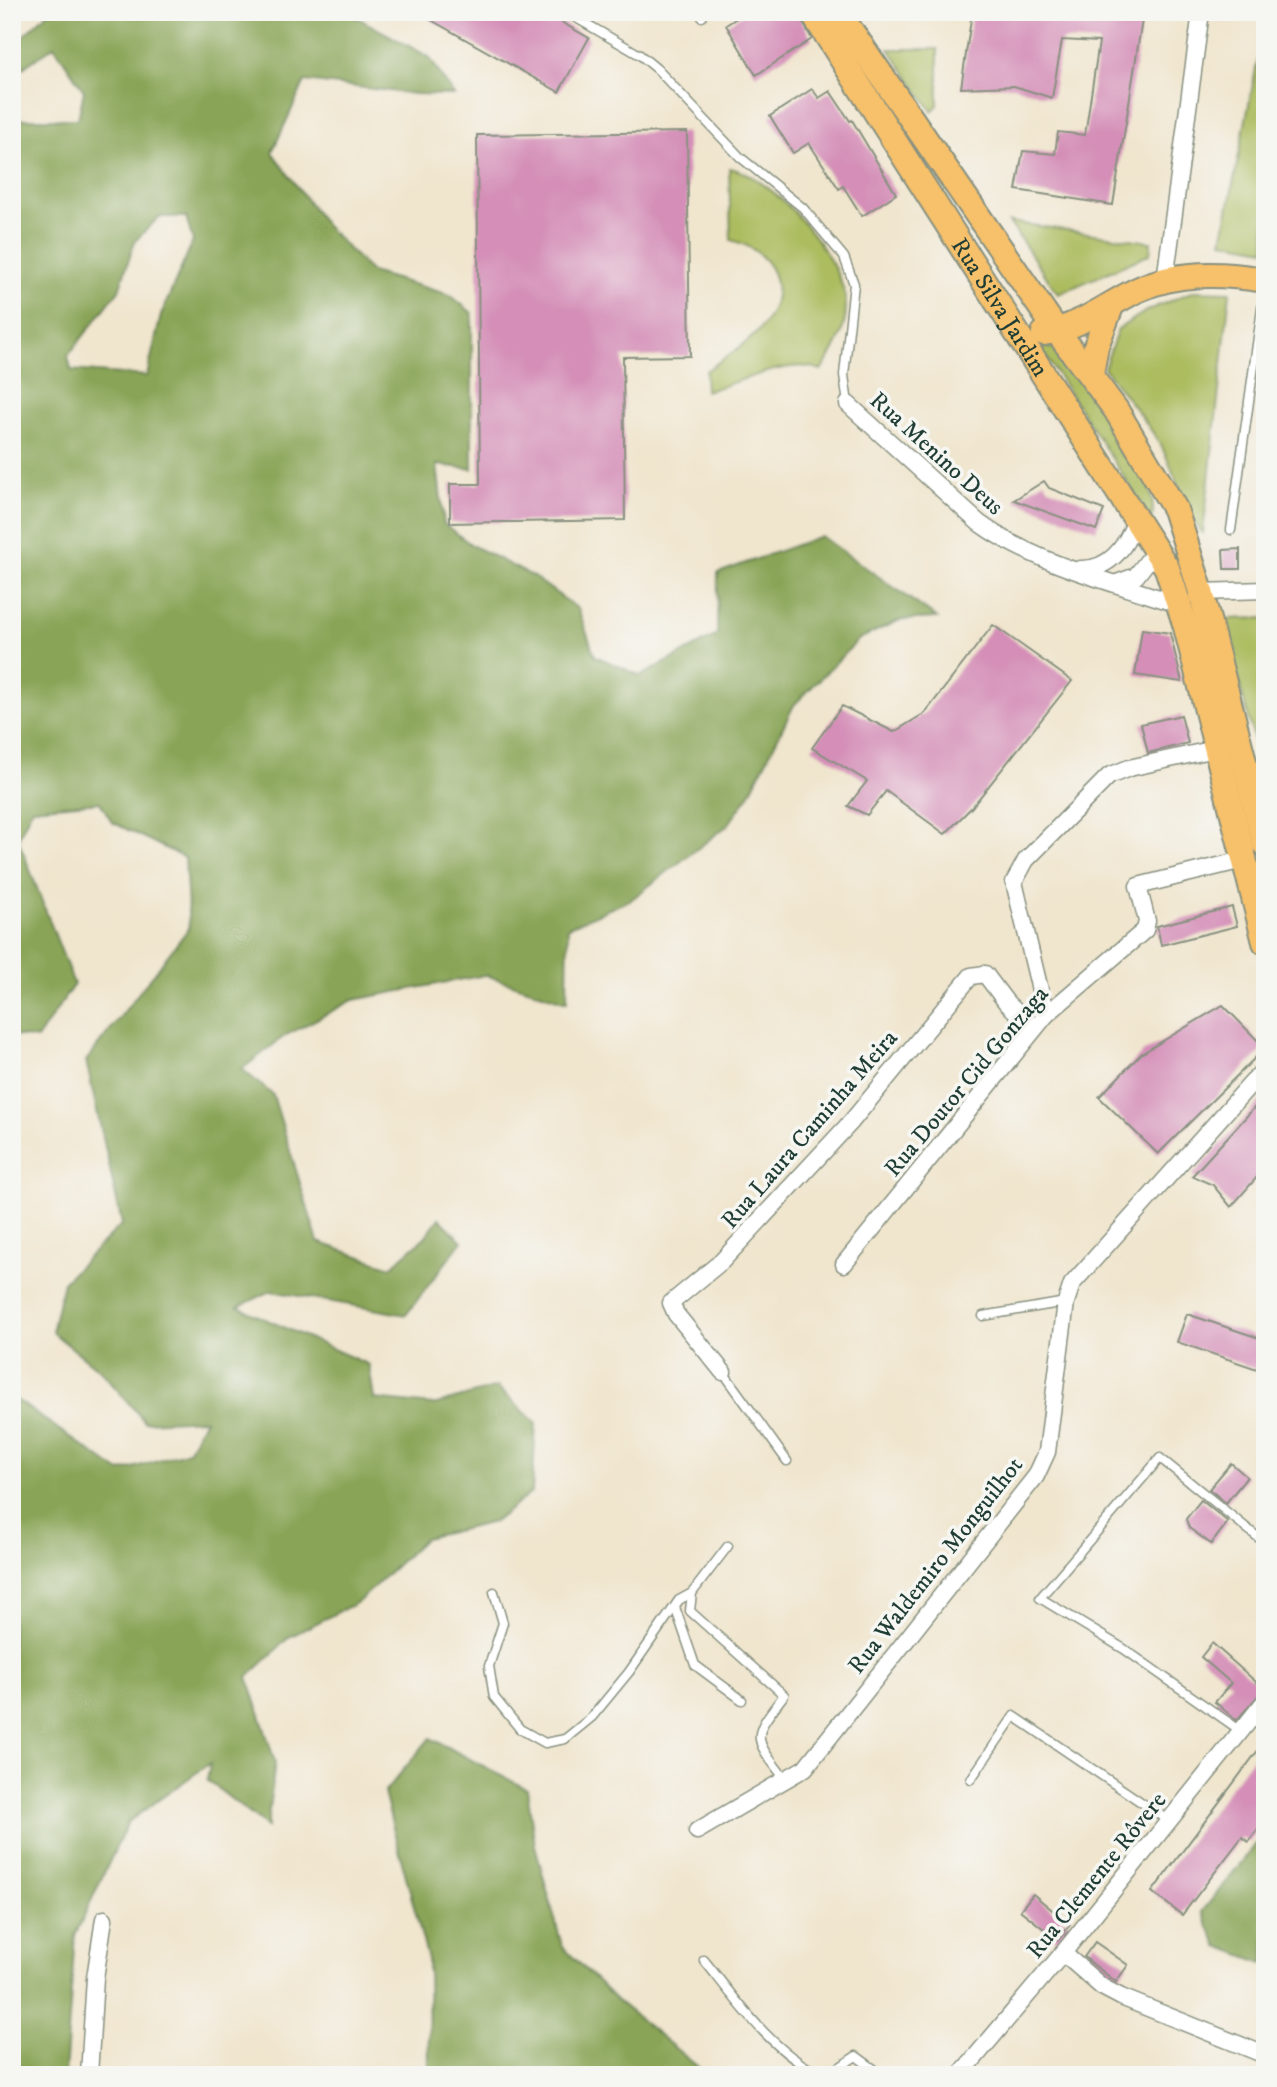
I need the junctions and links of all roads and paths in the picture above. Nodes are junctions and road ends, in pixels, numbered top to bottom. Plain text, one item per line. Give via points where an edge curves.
1 (566, 12) edge
2 (812, 12) edge
3 (838, 12) edge
4 (1201, 12) edge
5 (1165, 280) junction
6 (1265, 280) edge
7 (1265, 287) edge
8 (1112, 304) junction
9 (1014, 330) junction
10 (1057, 331) junction
11 (1091, 374) junction
12 (848, 404) joint
13 (1175, 509) junction
14 (1136, 519) junction
15 (1231, 530) dead end
16 (1156, 550) junction
17 (1074, 568) junction
18 (1117, 583) junction
19 (1265, 590) edge
20 (1201, 592) junction
21 (1180, 605) junction
22 (1215, 749) junction
23 (1265, 844) edge
24 (1243, 860) junction
25 (1265, 942) edge
26 (1046, 1015) junction
27 (1034, 1029) junction
28 (1265, 1068) edge
29 (844, 1264) dead end
30 (1066, 1302) junction
31 (983, 1316) dead end
32 (723, 1372) joint
33 (787, 1461) dead end
34 (1265, 1543) edge
35 (727, 1546) dead end
36 (494, 1592) dead end
37 (692, 1593) junction
38 (675, 1607) junction
39 (742, 1700) dead end
40 (1265, 1701) edge
41 (1241, 1731) junction
42 (785, 1779) junction
43 (971, 1779) dead end
44 (1169, 1821) junction
45 (696, 1831) dead end
46 (104, 1919) dead end
47 (1063, 1953) junction
48 (704, 1961) dead end
49 (1265, 2054) edge
50 (89, 2075) edge
51 (821, 2075) edge
52 (828, 2075) edge
53 (882, 2075) edge
54 (960, 2075) edge

1 - 12 lane via 649,62 722,140 803,208 844,257 854,284 844,375
2 - 9 main road, Rua Silva Jardim
3 - 10 main road, Rua Silva Jardim
4 - 5 street
5 - 6 main road via 1194,274
5 - 8 main road
7 - 15 lane
8 - 10 main road
8 - 11 main road
9 - 10 main road
9 - 14 main road, Rua Silva Jardim
10 - 11 main road, Rua Silva Jardim
11 - 13 main road, Rua Silva Jardim
12 - 17 street, Rua Menino Deus via 990,531 1038,556
13 - 16 main road
13 - 20 main road, Rua Silva Jardim
14 - 16 main road, Rua Silva Jardim
14 - 17 street, Rua Menino Deus via 1124,547 1107,562 1091,569
16 - 18 street via 1136,576
16 - 21 main road, Rua Silva Jardim
17 - 18 street, Rua Menino Deus
18 - 21 street, Rua Menino Deus
19 - 20 street
20 - 23 main road, Rua Silva Jardim
21 - 22 main road, Rua Silva Jardim
22 - 24 main road, Rua Silva Jardim
22 - 26 street via 1109,776 1018,871 1015,893
24 - 25 main road, Rua Silva Jardim
24 - 26 street, Rua Doutor Cid Gonzaga via 1138,886 1147,920 1145,930
26 - 27 street, Rua Doutor Cid Gonzaga
27 - 29 street, Rua Doutor Cid Gonzaga
27 - 32 street, Rua Laura Caminha Meira via 985,974 971,976 851,1122 722,1261 671,1303
28 - 30 street, Rua Waldemiro Monguilhot via 1083,1269
30 - 31 lane
30 - 42 street, Rua Waldemiro Monguilhot via 1047,1452 1036,1476 817,1755 806,1768
32 - 33 lane
34 - 41 lane via 1160,1458 1040,1598 1124,1648
35 - 37 lane
36 - 38 lane via 503,1623 489,1665 494,1697 520,1729 545,1742 565,1739 592,1717
37 - 38 lane
37 - 42 lane via 690,1611 784,1695 758,1735
38 - 39 lane via 695,1665
40 - 41 street, Rua Clemente Rôvere
41 - 44 street, Rua Clemente Rôvere
42 - 45 street, Rua Waldemiro Monguilhot
43 - 44 lane via 1014,1716
44 - 47 street, Rua Clemente Rôvere
46 - 50 street
47 - 49 street via 1102,1987 1121,1997
47 - 54 street, Rua Clemente Rôvere
48 - 51 lane via 750,2016 801,2066
52 - 53 lane via 856,2056

